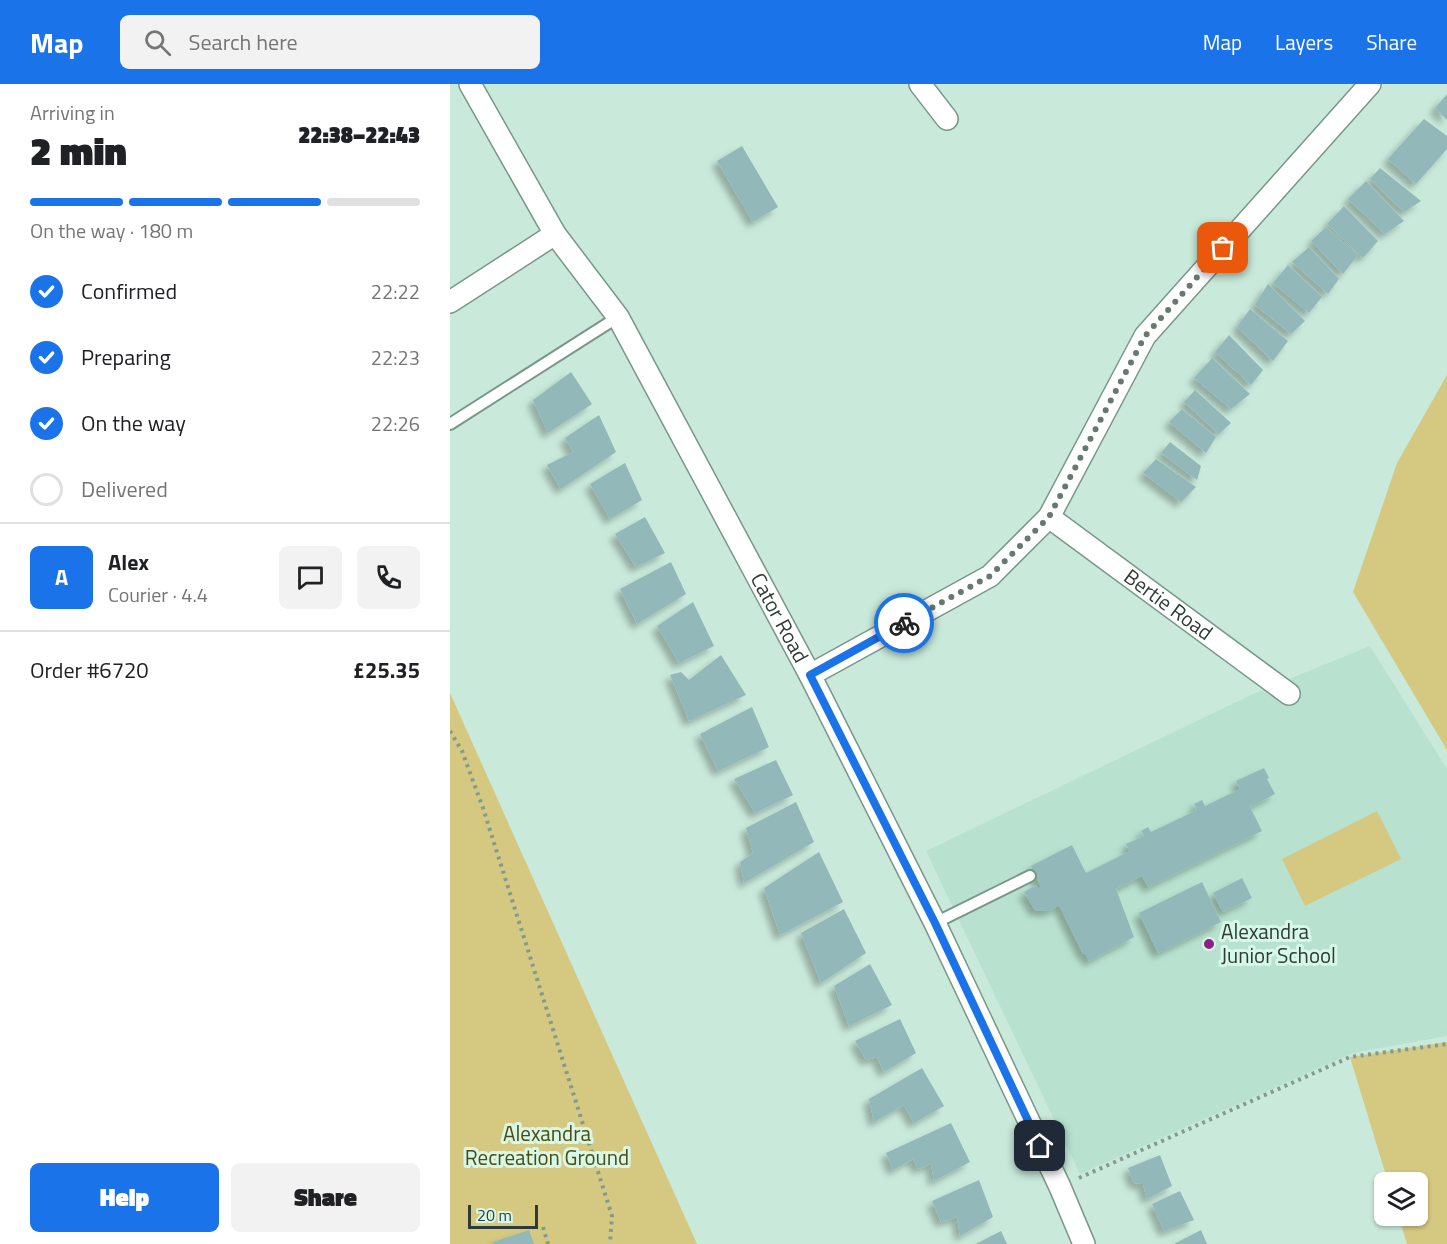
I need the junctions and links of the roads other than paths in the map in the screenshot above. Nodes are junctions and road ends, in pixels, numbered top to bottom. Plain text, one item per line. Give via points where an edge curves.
1 (470, 84) edge
2 (920, 84) edge
3 (1370, 84) edge
4 (947, 119) dead end
5 (555, 234) junction
6 (450, 302) edge
7 (618, 317) junction
8 (450, 424) edge
9 (1049, 517) junction
10 (810, 675) junction
11 (1289, 694) dead end
12 (1030, 876) dead end
13 (935, 923) junction
14 (1084, 1244) edge

1 - 5 street, Cator Road
2 - 4 street
3 - 9 street via 1145,336
5 - 6 street
5 - 7 street, Cator Road
7 - 8 lane
7 - 10 street, Cator Road
9 - 10 street via 990,576
9 - 11 street, Bertie Road
10 - 13 street, Cator Road
12 - 13 lane
13 - 14 street, Cator Road

